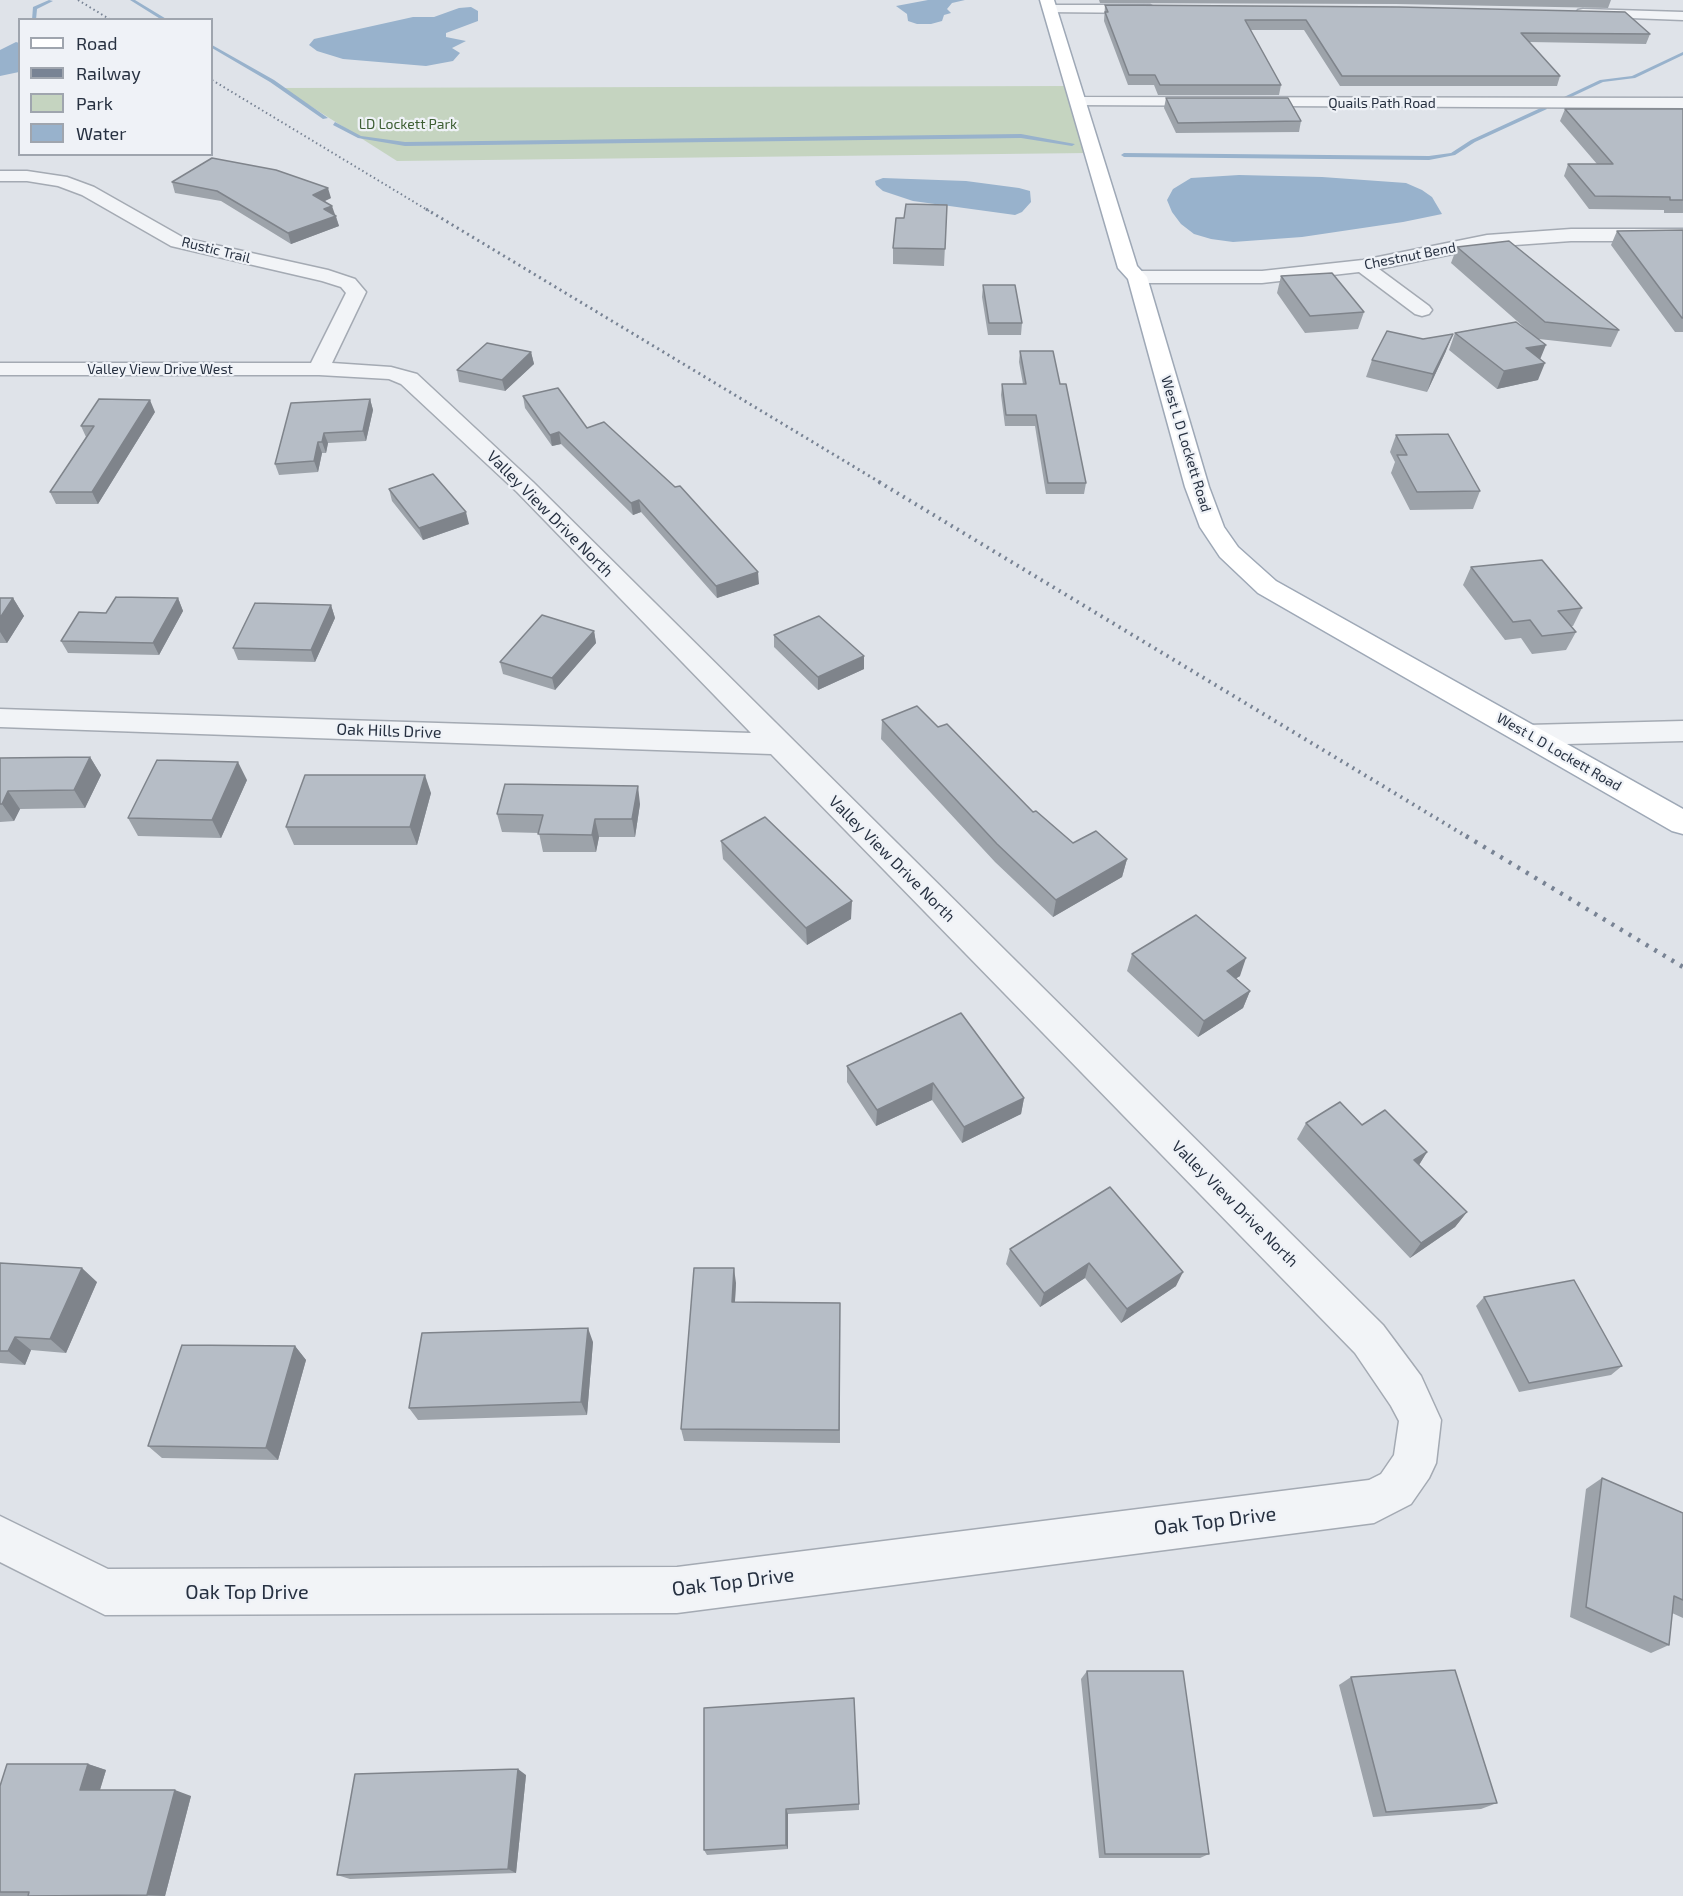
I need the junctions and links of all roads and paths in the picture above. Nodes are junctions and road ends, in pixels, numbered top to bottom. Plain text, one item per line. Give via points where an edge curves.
1 (1049, 4) edge
2 (1170, 9) edge
3 (1563, 13) edge
4 (1683, 16) edge
5 (1080, 102) junction
6 (1683, 103) edge
7 (0, 176) edge
8 (1683, 235) edge
9 (1363, 266) junction
10 (1137, 277) junction
11 (1422, 309) dead end
12 (0, 369) edge
13 (319, 369) junction
14 (0, 718) edge
15 (1683, 731) edge
16 (1528, 735) junction
17 (778, 744) junction
18 (1683, 823) edge
19 (1420, 1420) joint
20 (0, 1538) edge

1 - 2 street
1 - 5 main road, West L D Lockett Road
3 - 4 street
5 - 6 street, Quails Path Road
5 - 10 main road, West L D Lockett Road via 1128,268
7 - 13 street, Rustic Trail via 61,181 178,242 348,283 356,292
8 - 9 street, Chestnut Bend via 1572,235 1487,241
9 - 10 street, Chestnut Bend via 1262,277
9 - 11 street
10 - 16 main road, West L D Lockett Road via 1197,487 1212,527 1229,552 1267,586
12 - 13 street, Valley View Drive West
13 - 17 street, Valley View Drive North via 391,373 409,379 525,487
14 - 17 street, Oak Hills Drive
15 - 16 street
16 - 18 main road, West L D Lockett Road
17 - 19 street, Valley View Drive North via 1369,1339 1406,1391
19 - 20 street, Oak Top Drive via 1414,1463 1396,1489 1374,1501 677,1590 105,1592

